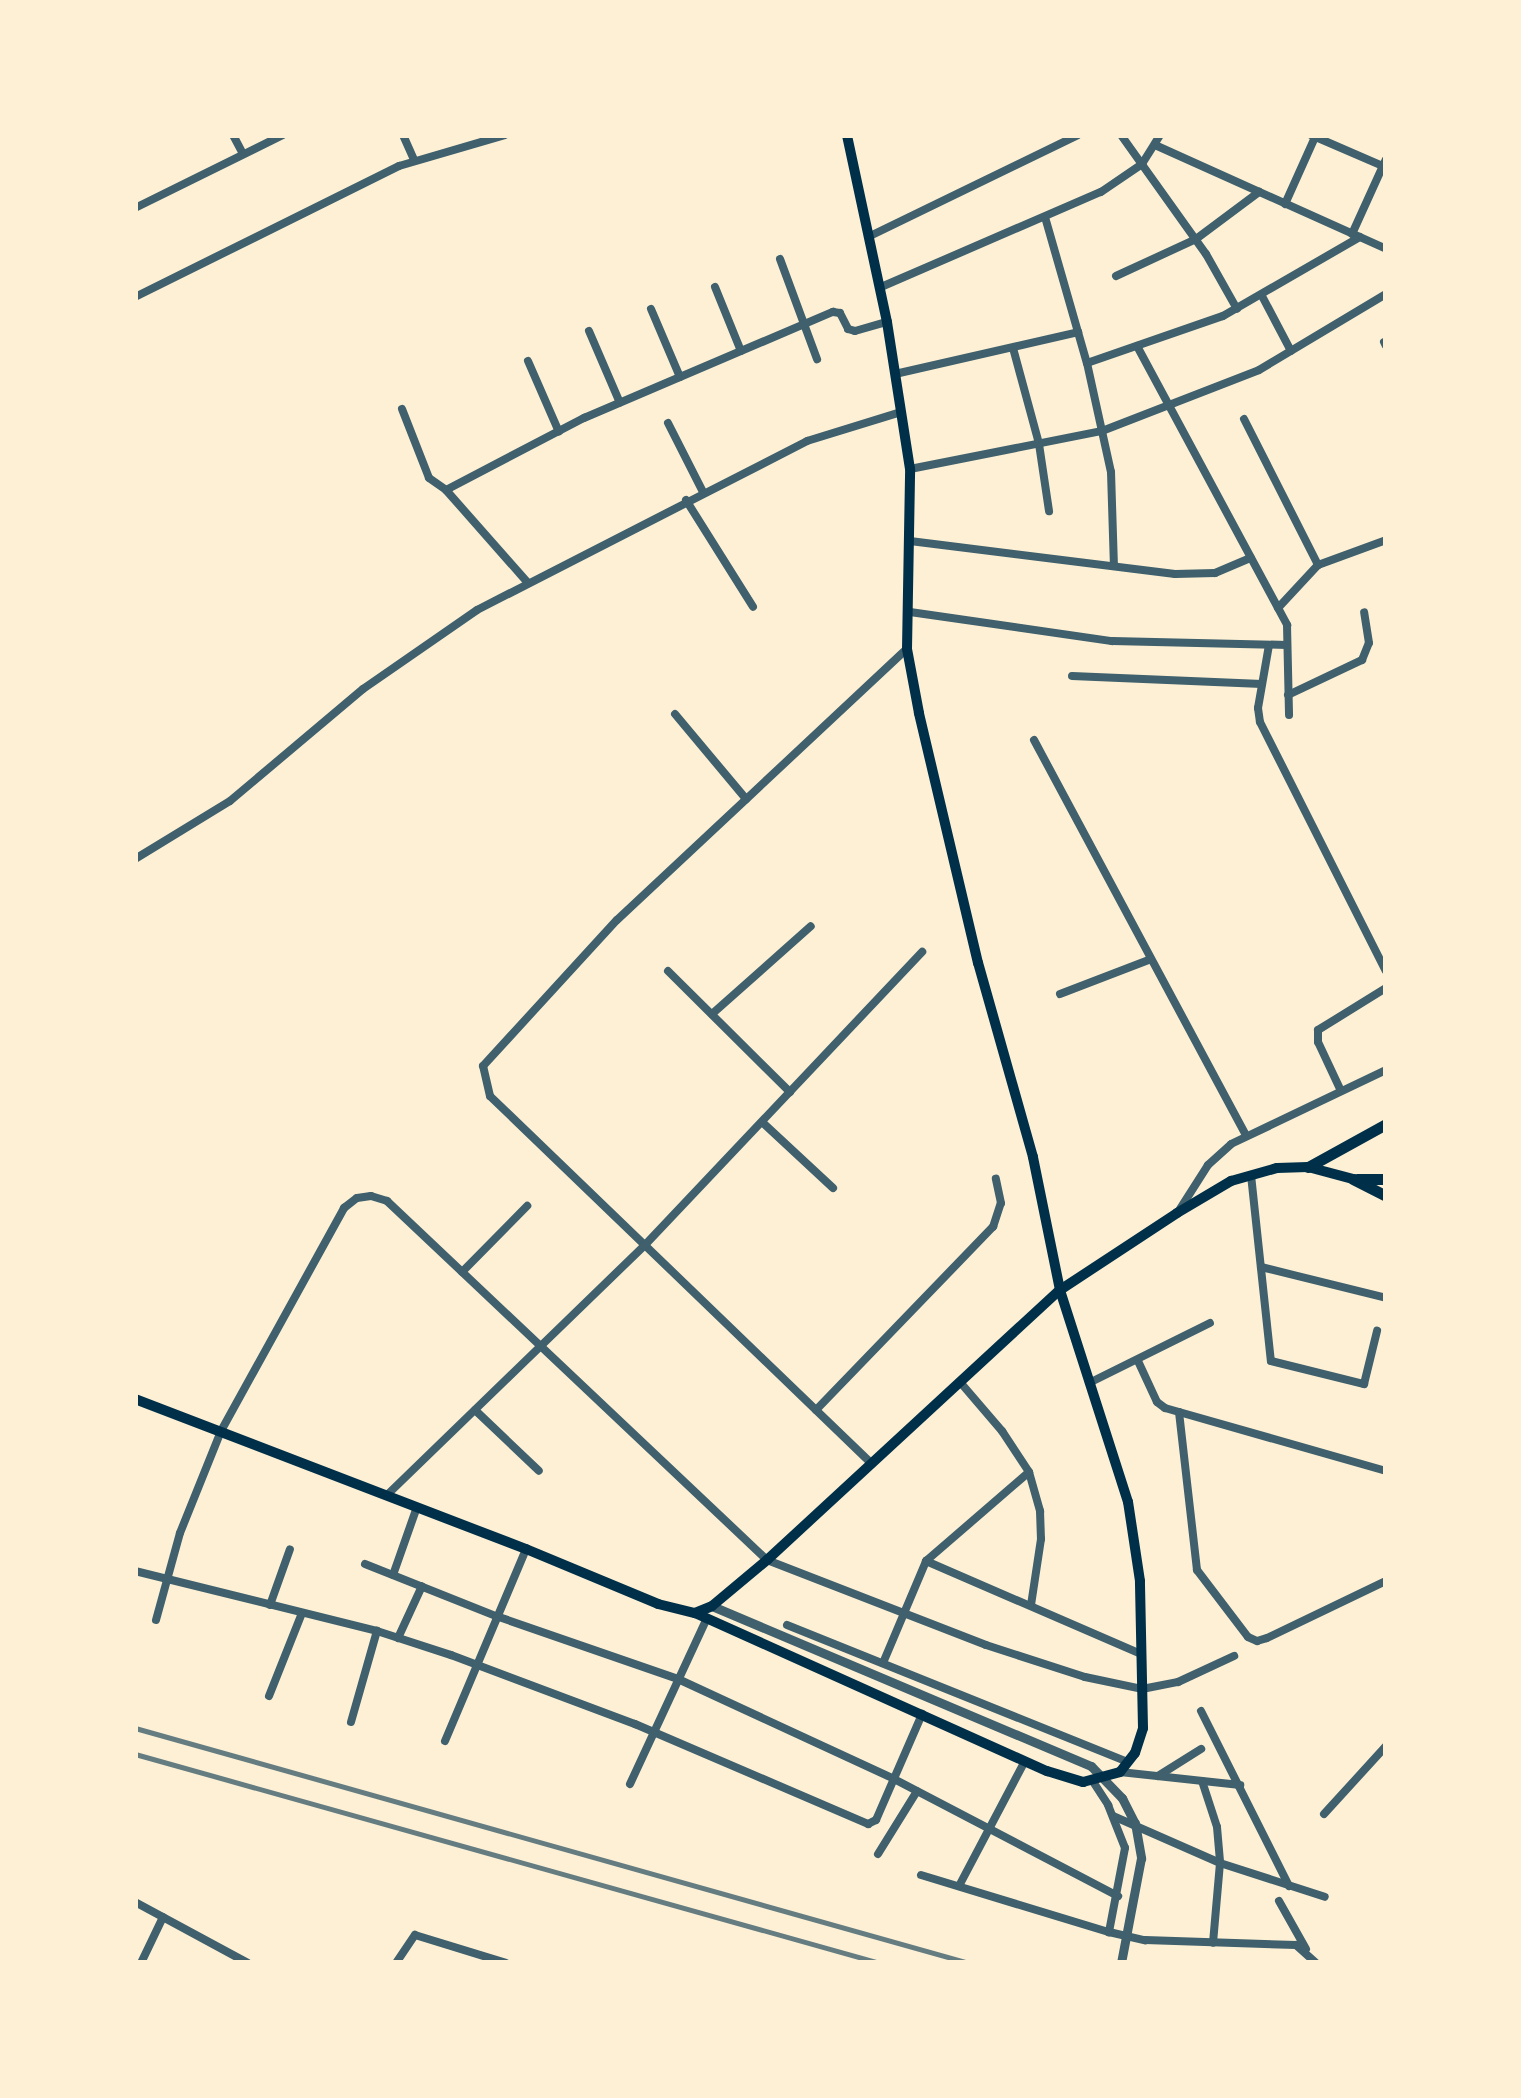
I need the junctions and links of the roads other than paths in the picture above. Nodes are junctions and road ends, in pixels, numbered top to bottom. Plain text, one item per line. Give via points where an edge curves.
1 (234, 135) edge
2 (283, 135) edge
3 (404, 135) edge
4 (505, 135) edge
5 (1078, 135) edge
6 (1121, 135) edge
7 (1160, 135) edge
8 (849, 136) edge
9 (1314, 136) edge
10 (1155, 145) junction
11 (244, 154) junction
12 (414, 160) junction
13 (1142, 164) junction
14 (1385, 164) edge
15 (1259, 192) junction
16 (1284, 204) junction
17 (135, 208) edge
18 (1045, 218) junction
19 (870, 236) junction
20 (1356, 236) junction
21 (1196, 239) junction
22 (1386, 249) edge
23 (780, 259) dead end
24 (1116, 276) dead end
25 (715, 286) dead end
26 (880, 287) junction
27 (1386, 294) edge
28 (1262, 296) junction
29 (135, 297) edge
30 (652, 308) dead end
31 (1237, 309) junction
32 (887, 322) junction
33 (805, 324) junction
34 (589, 330) dead end
35 (1078, 332) junction
36 (1137, 346) junction
37 (1013, 348) junction
38 (741, 351) junction
39 (1291, 351) junction
40 (817, 359) dead end
41 (528, 361) dead end
42 (1087, 363) junction
43 (895, 374) junction
44 (680, 377) junction
45 (620, 403) junction
46 (1169, 406) junction
47 (402, 409) dead end
48 (901, 412) junction
49 (1244, 419) dead end
50 (668, 423) dead end
51 (1102, 431) junction
52 (559, 432) junction
53 (1039, 444) junction
54 (910, 469) junction
55 (446, 490) junction
56 (703, 492) junction
57 (686, 500) junction
58 (1048, 511) dead end
59 (1386, 540) edge
60 (910, 541) junction
61 (1251, 558) junction
62 (1114, 565) junction
63 (1318, 565) junction
64 (528, 584) junction
65 (753, 607) dead end
66 (1278, 608) junction
67 (910, 612) junction
68 (1364, 612) dead end
69 (1270, 645) junction
70 (1287, 646) junction
71 (907, 648) junction
72 (1072, 676) dead end
73 (1262, 684) junction
74 (1288, 695) junction
75 (675, 714) dead end
76 (1288, 715) dead end
77 (1034, 740) dead end
78 (746, 799) junction
79 (135, 859) edge
80 (810, 926) dead end
81 (922, 952) dead end
82 (1151, 958) junction
83 (668, 971) dead end
84 (1386, 971) edge
85 (1386, 988) edge
86 (1060, 994) dead end
87 (712, 1014) junction
88 (1386, 1070) edge
89 (1341, 1091) junction
90 (790, 1092) junction
91 (762, 1122) junction
92 (1386, 1124) edge
93 (1246, 1136) junction
94 (1308, 1167) junction
95 (1252, 1175) junction
96 (996, 1179) dead end
97 (1353, 1179) junction
98 (1386, 1179) edge
99 (833, 1188) dead end
100 (1386, 1196) edge
101 (527, 1206) dead end
102 (1177, 1212) junction
103 (644, 1246) junction
104 (1262, 1268) junction
105 (462, 1272) junction
106 (1060, 1290) junction
107 (1386, 1298) edge
108 (1210, 1323) dead end
109 (1377, 1331) dead end
110 (541, 1346) junction
111 (1138, 1360) junction
112 (960, 1382) junction
113 (1089, 1382) junction
114 (135, 1398) edge
115 (476, 1410) junction
116 (816, 1410) junction
117 (1179, 1412) junction
118 (221, 1431) junction
119 (872, 1464) junction
120 (539, 1471) dead end
121 (1386, 1471) edge
122 (1029, 1472) junction
123 (387, 1496) junction
124 (417, 1507) junction
125 (290, 1549) dead end
126 (526, 1549) junction
127 (767, 1560) junction
128 (926, 1561) junction
129 (365, 1564) dead end
130 (135, 1571) edge
131 (393, 1575) junction
132 (166, 1580) junction
133 (1386, 1580) edge
134 (422, 1586) junction
135 (1030, 1605) junction
136 (270, 1606) junction
137 (712, 1606) junction
138 (302, 1613) junction
139 (695, 1613) junction
140 (904, 1613) junction
141 (496, 1616) junction
142 (707, 1618) junction
143 (156, 1620) dead end
144 (787, 1625) dead end
145 (377, 1631) junction
146 (398, 1638) junction
147 (1141, 1654) junction
148 (1234, 1656) dead end
149 (474, 1664) junction
150 (883, 1664) junction
151 (678, 1679) junction
152 (1142, 1689) junction
153 (268, 1696) dead end
154 (1201, 1710) dead end
155 (922, 1714) junction
156 (351, 1722) dead end
157 (652, 1732) junction
158 (445, 1741) dead end
159 (1386, 1746) edge
160 (1202, 1748) dead end
161 (1025, 1760) junction
162 (1128, 1762) junction
163 (1120, 1772) junction
164 (1158, 1776) junction
165 (894, 1779) junction
166 (1092, 1780) junction
167 (1202, 1781) junction
168 (630, 1784) dead end
169 (1240, 1785) junction
170 (917, 1791) junction
171 (1324, 1814) dead end
172 (1113, 1816) junction
173 (989, 1829) junction
174 (878, 1854) dead end
175 (1220, 1863) junction
176 (921, 1875) dead end
177 (959, 1886) junction
178 (1289, 1886) junction
179 (1118, 1896) junction
180 (1325, 1897) dead end
181 (1279, 1901) dead end
182 (135, 1902) edge
183 (163, 1917) junction
184 (1109, 1932) junction
185 (1213, 1943) junction
186 (1306, 1950) junction
187 (141, 1963) edge
188 (248, 1963) edge
189 (396, 1963) edge
190 (506, 1963) edge
191 (1120, 1963) edge
192 (1316, 1963) edge

1 - 11 street
2 - 11 street
3 - 12 street
4 - 12 street
5 - 19 street
6 - 13 street
7 - 10 street
8 - 19 main road
9 - 14 street
9 - 16 street
10 - 13 street
10 - 15 street
11 - 17 street
12 - 29 street
13 - 18 street
13 - 21 street
14 - 20 street
15 - 16 street
15 - 21 street
16 - 20 street
18 - 26 street
18 - 35 street
19 - 26 main road
20 - 22 street
20 - 28 street
21 - 24 street
21 - 31 street
23 - 33 street
25 - 38 street
26 - 32 main road
27 - 39 street
28 - 31 street
28 - 39 street
30 - 44 street
31 - 36 street
32 - 33 street via 855,331 833,312
32 - 43 main road
33 - 38 street
33 - 40 street
34 - 45 street
35 - 37 street
35 - 42 street
36 - 42 street
36 - 46 street
37 - 43 street
37 - 53 street
38 - 44 street
39 - 46 street
41 - 52 street
42 - 51 street
43 - 48 main road
44 - 45 street
45 - 52 street
46 - 51 street
46 - 61 street
47 - 55 street via 429,478
48 - 54 main road
48 - 56 street via 807,441
49 - 63 street
50 - 56 street
51 - 53 street
51 - 62 street via 1111,472
52 - 55 street
53 - 54 street
53 - 58 street
54 - 60 main road
55 - 64 street
56 - 57 street
57 - 64 street
57 - 65 street
59 - 63 street
60 - 62 street
60 - 67 main road
61 - 62 street via 1198,575
61 - 66 street
63 - 66 street
64 - 79 street via 432,637 230,802
66 - 70 street
67 - 69 street via 1112,641
67 - 71 main road
68 - 74 street via 1368,653 1362,660
69 - 70 street
69 - 73 street
70 - 74 street
71 - 78 street
71 - 106 main road
72 - 73 street
73 - 84 street via 1260,722
74 - 76 street
75 - 78 street
77 - 82 street
78 - 103 street via 617,920 482,1066 490,1096
80 - 87 street
81 - 90 street
82 - 86 street
82 - 93 street
83 - 87 street
85 - 89 street via 1318,1030
87 - 90 street
88 - 89 street
89 - 93 street
90 - 91 street
91 - 99 street
91 - 103 street
92 - 94 main road
93 - 102 street via 1208,1165
94 - 95 main road
94 - 97 main road
95 - 102 main road
95 - 104 street
96 - 116 street via 1001,1203 993,1227
97 - 98 main road
97 - 100 main road
101 - 105 street
102 - 106 main road
103 - 110 street
103 - 116 street
104 - 107 street
104 - 109 street via 1268,1355 1275,1364 1364,1384
105 - 110 street
105 - 118 street via 388,1202 357,1198 344,1208
106 - 112 main road
106 - 113 main road
108 - 111 street
110 - 115 street
110 - 127 street
111 - 113 street
111 - 117 street via 1157,1402
112 - 119 main road
112 - 122 street
113 - 147 main road via 1128,1502 1140,1581
114 - 118 main road
115 - 120 street
115 - 123 street
116 - 119 street
117 - 121 street
117 - 133 street via 1198,1570 1248,1637 1267,1638
118 - 123 main road
118 - 132 street
119 - 127 main road
122 - 128 street
122 - 135 street via 1041,1539
123 - 124 main road
124 - 126 main road
124 - 131 street
125 - 136 street
126 - 139 main road
126 - 141 street
127 - 137 main road
127 - 140 street
128 - 135 street
128 - 140 street
129 - 131 street
130 - 132 street
131 - 134 street
132 - 136 street
132 - 143 street
134 - 141 street
134 - 146 street
135 - 147 street
136 - 138 street
137 - 139 main road
137 - 191 street via 1090,1766 1122,1798 1141,1858
138 - 145 street
138 - 153 street
139 - 142 main road
140 - 150 street
140 - 152 street via 986,1646
141 - 149 street
141 - 151 street
142 - 151 street
142 - 155 main road
144 - 150 street
145 - 146 street
145 - 156 street
146 - 149 street
147 - 152 main road
148 - 152 street via 1178,1682
149 - 157 street
149 - 158 street
150 - 162 street
151 - 157 street
151 - 165 street
152 - 162 main road via 1143,1728
154 - 169 street
155 - 161 main road
155 - 165 street
157 - 165 street via 868,1824
157 - 168 street
159 - 171 street
160 - 164 street
161 - 166 main road
161 - 173 street
162 - 163 main road
163 - 164 street
163 - 166 main road
164 - 167 street
165 - 170 street
166 - 172 street
167 - 169 street
167 - 175 street
169 - 178 street
170 - 173 street
170 - 174 street
172 - 175 street
172 - 179 street via 1125,1848
173 - 177 street
173 - 179 street
175 - 178 street
175 - 185 street
176 - 177 street
177 - 184 street
178 - 180 street
179 - 184 street
181 - 186 street
182 - 183 street
183 - 187 street
183 - 188 street
184 - 185 street
185 - 186 street
186 - 192 street
189 - 190 street via 415,1935

